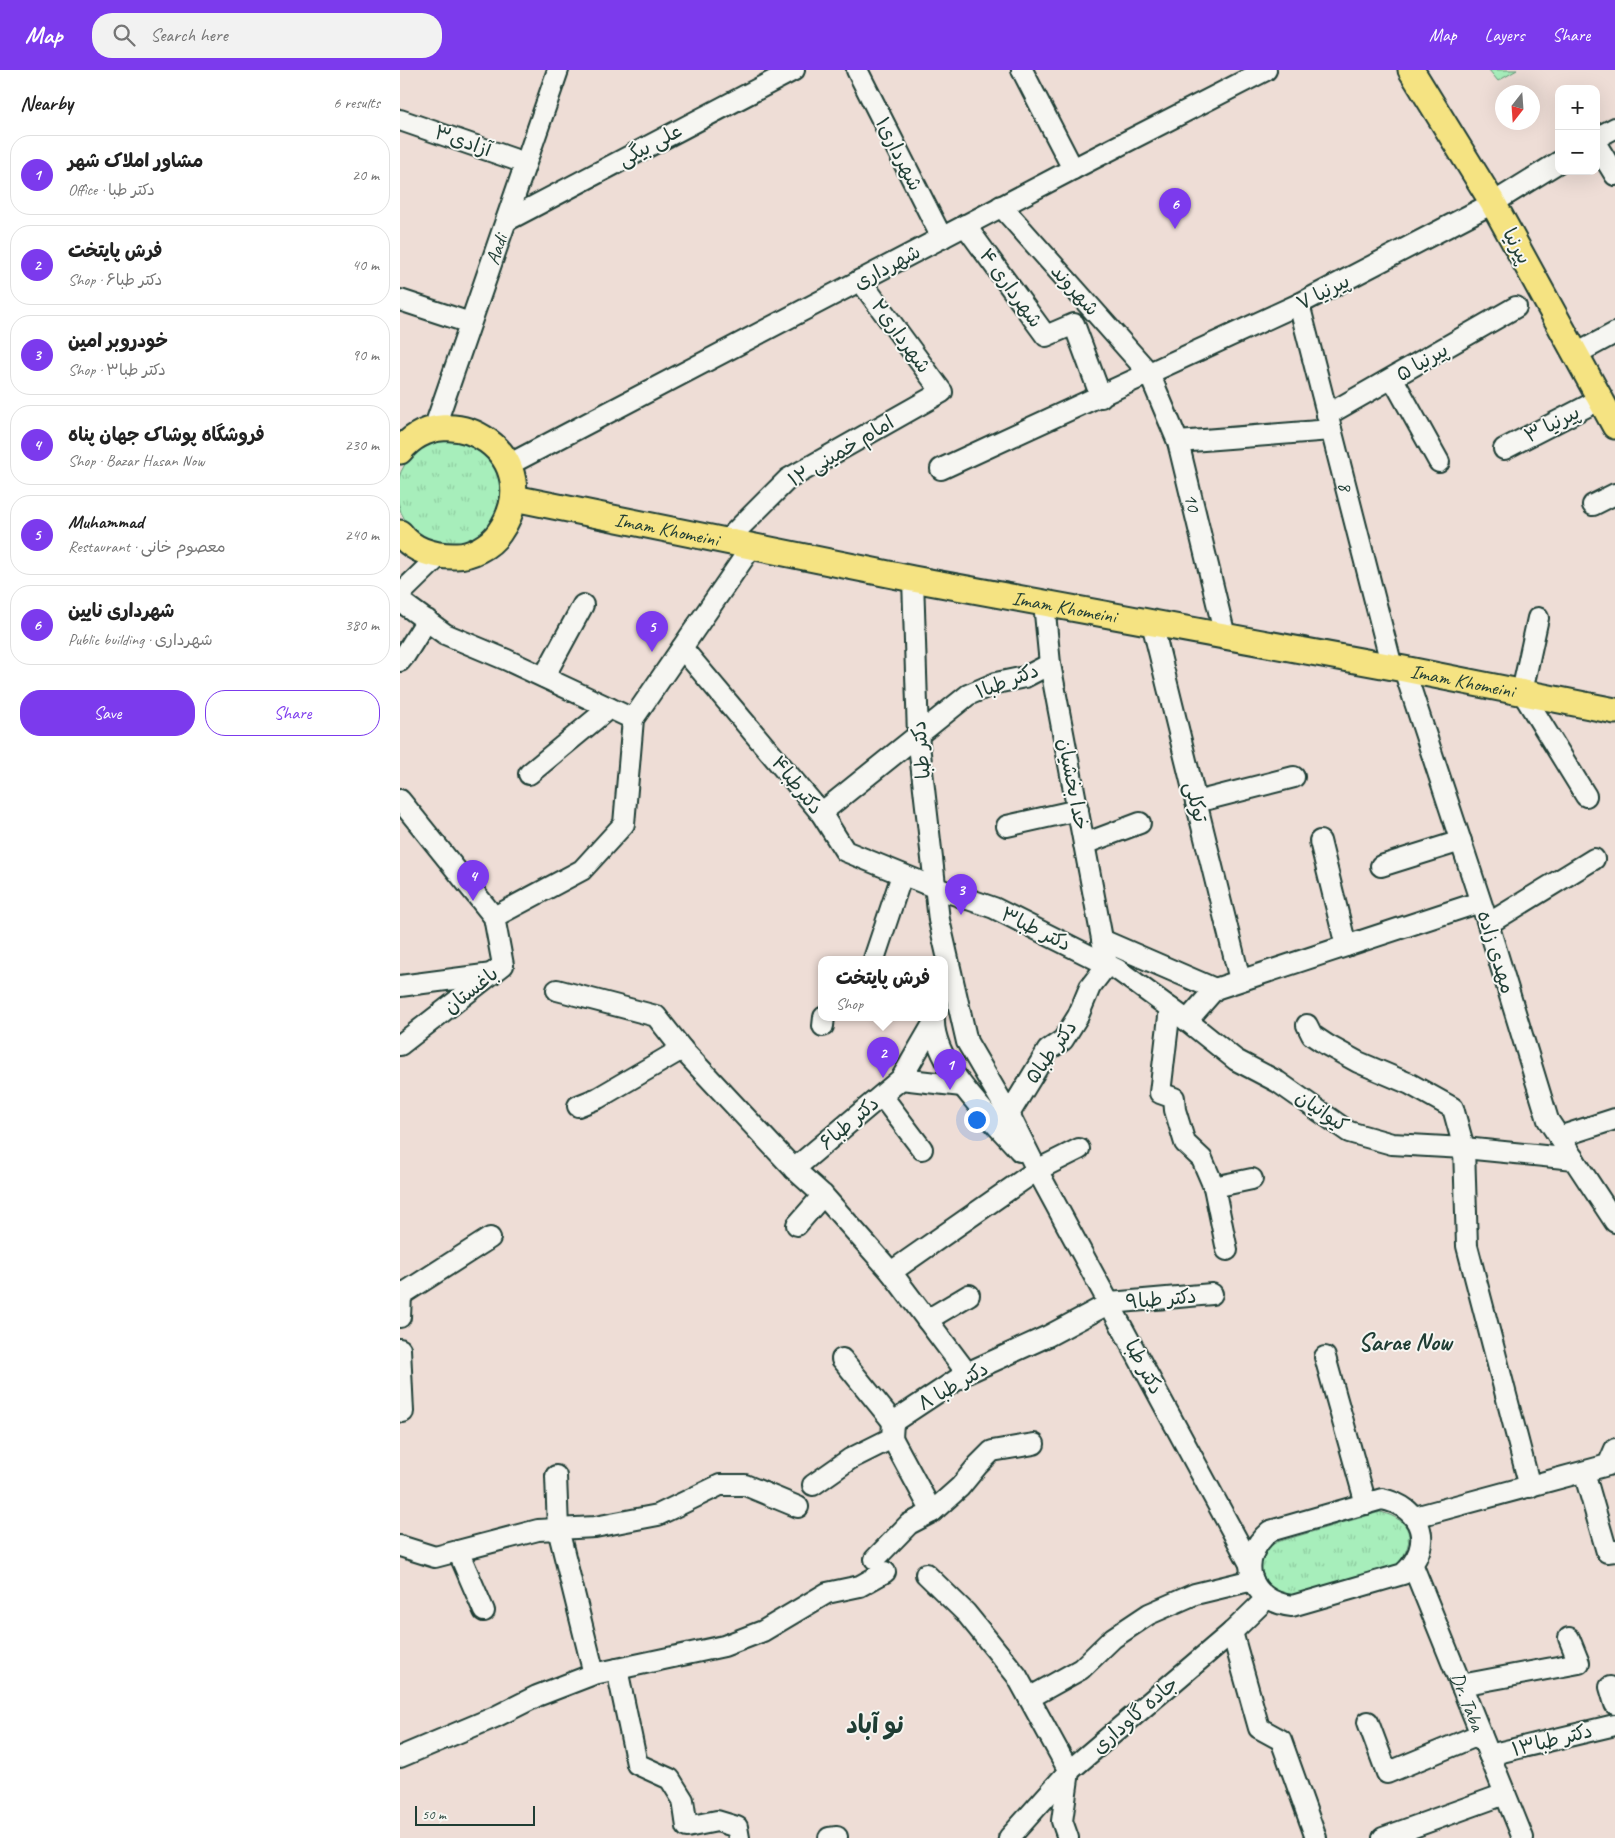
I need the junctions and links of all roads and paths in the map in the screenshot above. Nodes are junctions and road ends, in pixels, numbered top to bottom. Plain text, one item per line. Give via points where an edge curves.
1 (558, 70) edge
2 (794, 70) edge
3 (856, 70) edge
4 (1022, 70) edge
5 (1266, 70) edge
6 (1411, 70) edge
7 (400, 120) edge
8 (1615, 128) edge
9 (1600, 136) edge
10 (1600, 151) edge
11 (526, 163) junction
12 (1555, 164) edge
13 (1073, 169) junction
14 (1615, 175) edge
15 (1493, 203) junction
16 (1001, 206) junction
17 (506, 221) junction
18 (965, 225) junction
19 (942, 238) junction
20 (860, 280) junction
21 (400, 300) edge
22 (1299, 304) junction
23 (1516, 308) dead end
24 (470, 323) junction
25 (1615, 333) edge
26 (1576, 354) junction
27 (1149, 373) junction
28 (1393, 379) junction
29 (942, 392) joint
30 (1101, 397) junction
31 (1600, 399) junction
32 (1329, 422) junction
33 (1615, 426) edge
34 (434, 429) junction
35 (1178, 442) junction
36 (1504, 449) dead end
37 (400, 451) edge
38 (1439, 462) dead end
39 (508, 465) junction
40 (941, 469) dead end
41 (1615, 494) edge
42 (514, 498) junction
43 (1593, 505) dead end
44 (400, 533) edge
45 (726, 541) junction
46 (752, 546) junction
47 (439, 556) junction
48 (912, 579) junction
49 (400, 594) edge
50 (400, 601) edge
51 (1044, 603) junction
52 (583, 604) dead end
53 (1538, 618) dead end
54 (427, 620) junction
55 (1152, 623) junction
56 (1225, 636) junction
57 (682, 648) junction
58 (400, 661) edge
59 (1050, 664) junction
60 (1398, 668) junction
61 (544, 678) junction
62 (1522, 692) junction
63 (609, 708) junction
64 (1615, 710) edge
65 (633, 719) junction
66 (918, 736) junction
67 (529, 774) dead end
68 (1294, 777) dead end
69 (1586, 796) dead end
70 (400, 800) edge
71 (1196, 802) junction
72 (1078, 810) junction
73 (820, 813) junction
74 (1140, 823) dead end
75 (1008, 826) dead end
76 (1320, 841) dead end
77 (1461, 842) junction
78 (1084, 844) junction
79 (1594, 859) dead end
80 (1381, 866) dead end
81 (902, 874) junction
82 (936, 888) junction
83 (1480, 902) junction
84 (494, 917) junction
85 (939, 920) junction
86 (1488, 924) junction
87 (1102, 940) junction
88 (1346, 946) junction
89 (875, 956) edge
90 (937, 956) edge
91 (947, 956) edge
92 (948, 959) edge
93 (1107, 965) junction
94 (492, 974) junction
95 (1240, 980) junction
96 (400, 986) edge
97 (1215, 989) junction
98 (557, 990) dead end
99 (1170, 1008) junction
100 (933, 1021) edge
101 (934, 1021) edge
102 (1187, 1021) junction
103 (1306, 1025) dead end
104 (967, 1042) junction
105 (400, 1045) edge
106 (682, 1050) junction
107 (943, 1056) junction
108 (901, 1079) junction
109 (962, 1086) junction
110 (882, 1096) junction
111 (578, 1106) dead end
112 (1009, 1114) junction
113 (1615, 1118) edge
114 (1560, 1137) junction
115 (1464, 1148) junction
116 (922, 1149) dead end
117 (1079, 1149) dead end
118 (1574, 1159) junction
119 (794, 1169) junction
120 (1037, 1170) junction
121 (1252, 1179) dead end
122 (1214, 1187) junction
123 (822, 1194) junction
124 (1615, 1222) edge
125 (797, 1225) dead end
126 (490, 1238) dead end
127 (1227, 1250) dead end
128 (891, 1272) junction
129 (401, 1293) edge
130 (1212, 1294) dead end
131 (968, 1296) dead end
132 (1110, 1303) junction
133 (400, 1317) edge
134 (927, 1320) junction
135 (400, 1349) edge
136 (1325, 1357) dead end
137 (842, 1360) dead end
138 (967, 1373) junction
139 (403, 1412) dead end
140 (893, 1430) junction
141 (1034, 1444) dead end
142 (1615, 1449) edge
143 (1584, 1472) junction
144 (556, 1476) dead end
145 (813, 1485) dead end
146 (1530, 1487) junction
147 (1366, 1504) junction
148 (798, 1507) dead end
149 (932, 1512) junction
150 (1415, 1517) junction
151 (558, 1529) junction
152 (400, 1546) edge
153 (458, 1551) junction
154 (1615, 1551) edge
155 (1413, 1566) junction
156 (1252, 1572) junction
157 (926, 1574) dead end
158 (1267, 1598) junction
159 (484, 1611) dead end
160 (1232, 1632) junction
161 (1569, 1638) dead end
162 (617, 1668) junction
163 (594, 1674) junction
164 (1461, 1685) junction
165 (1029, 1698) junction
166 (1368, 1722) dead end
167 (1615, 1725) edge
168 (1481, 1734) junction
169 (1489, 1755) junction
170 (400, 1757) edge
171 (1069, 1771) junction
172 (1505, 1794) junction
173 (738, 1838) edge
174 (1009, 1838) edge
175 (1068, 1838) edge
176 (1316, 1838) edge
177 (1384, 1838) edge
178 (1523, 1838) edge

1 - 11 street, Aadi
2 - 17 street, علی بیگی
3 - 19 street, شهرداری۱
4 - 13 street
5 - 13 street, شهرداری
6 - 15 main road, پیرنیا
7 - 11 street, آزادی۳
8 - 9 street
10 - 14 street
11 - 17 street, Aadi
12 - 15 street, پیرنیا ۷
13 - 16 street, شهرداری
15 - 22 street, پیرنیا ۷
15 - 26 main road, پیرنیا
16 - 18 street, شهرداری
16 - 27 street, شهروند
17 - 24 street, Aadi
18 - 19 street, شهرداری
18 - 30 street, شهرداری ۴ via 1046,336 1074,324
19 - 20 street, شهرداری
20 - 29 street, شهرداری۲
20 - 39 street, شهرداری
21 - 24 street
22 - 27 street, پیرنیا ۷
22 - 32 street, 8
23 - 28 street, پیرنیا ۵
24 - 34 street, Aadi
25 - 26 street
26 - 31 main road, پیرنیا
27 - 30 street, پیرنیا ۷
27 - 35 street, 10
28 - 32 street, پیرنیا ۵
28 - 38 street
29 - 45 street, امام خمینی ۱۲ via 788,479
30 - 40 street, پیرنیا ۷
31 - 33 main road, پیرنیا
31 - 36 street, پیرنیا ۳
32 - 35 street
32 - 60 street, 8
34 - 37 main road via 416,437
34 - 39 main road via 456,428 478,434 496,447
35 - 56 street, 10
39 - 42 main road via 514,481
41 - 43 street
42 - 45 main road, Imam Khomeini
42 - 47 main road via 509,520 496,538 478,551 459,556
44 - 47 main road via 420,550
45 - 46 main road, Imam Khomeini
46 - 48 main road, Imam Khomeini
46 - 57 street
47 - 49 street
48 - 51 main road, Imam Khomeini
48 - 66 street, دکتر طبا
50 - 54 street
51 - 55 main road, Imam Khomeini
51 - 59 street, خدا بخشیان
52 - 61 street
53 - 62 street
54 - 58 street
54 - 61 street via 445,634
55 - 56 main road, Imam Khomeini
55 - 71 street, توکلی
56 - 60 main road, Imam Khomeini
57 - 65 street
57 - 73 street, دکترطبا۴
59 - 66 street, دکتر طبا۱ via 1025,677 996,683 968,695
59 - 72 street, خدا بخشیان
60 - 62 main road, Imam Khomeini
60 - 77 street, مهدی زاده
61 - 63 street
62 - 64 main road, Imam Khomeini
62 - 69 street
63 - 65 street
63 - 67 street
65 - 84 street via 624,824 582,870
66 - 73 street, دکتر طبا۱
66 - 82 street, دکتر طبا
68 - 71 street
70 - 84 street
71 - 95 street, توکلی
72 - 75 street
72 - 78 street, خدا بخشیان
73 - 81 street, دکترطبا۴ via 845,851
74 - 78 street
76 - 88 street
77 - 80 street
77 - 83 street, مهدی زاده
78 - 87 street, خدا بخشیان
79 - 86 street
81 - 82 street, دکترطبا۴
81 - 89 street
82 - 85 street, دکتر طبا
82 - 93 street, دکتر طبا۳ via 994,908
83 - 86 street, مهدی زاده
83 - 88 street
84 - 94 street, باغستان via 503,965
85 - 90 street, دکتر طبا
85 - 91 street, دکتر طبا
86 - 114 street, مهدی زاده via 1548,1120
87 - 93 street, خدا بخشیان
87 - 97 street
88 - 95 street
92 - 104 street, دکتر طبا
93 - 99 street, کیوانیان
93 - 112 street, دکتر طبا۵ via 1090,987 1063,1040 1048,1050
94 - 96 street
94 - 105 street, باغستان
95 - 97 street
97 - 102 street
98 - 106 street via 656,1016
99 - 102 street, کیوانیان
99 - 122 street via 1160,1093 1174,1098 1185,1142 1202,1159
100 - 108 street, دکتر طبا۶
101 - 107 street, دکتر طبا
102 - 115 street, کیوانیان via 1236,1060 1278,1082 1349,1132 1392,1144
103 - 115 street via 1312,1035 1326,1045 1453,1108
104 - 107 street
104 - 112 street, دکتر طبا
106 - 111 street
106 - 119 street
107 - 109 street, دکتر طبا
108 - 109 street
108 - 110 street, دکتر طبا۶
109 - 120 street, دکتر طبا
110 - 116 street
110 - 119 street, دکتر طبا۶
112 - 120 street, دکتر طبا
113 - 114 street
114 - 118 street, مهدی زاده
115 - 118 street, کیوانیان
115 - 146 street via 1467,1246
117 - 120 street
118 - 124 street, مهدی زاده
119 - 123 street
120 - 128 street
120 - 132 street, دکتر طبا
121 - 122 street
122 - 127 street
123 - 125 street
123 - 128 street
126 - 129 street
128 - 134 street
129 - 133 street
130 - 132 street, دکتر طبا۹
131 - 134 street
132 - 138 street, دکتر طبا ۸
132 - 156 street, دکتر طبا
134 - 138 street
135 - 139 street
136 - 147 street
137 - 140 street
138 - 140 street, دکتر طبا ۸
140 - 145 street, دکتر طبا ۸
140 - 149 street
141 - 149 street via 992,1451
142 - 143 street via 1608,1466
143 - 146 street
143 - 154 street via 1608,1552
144 - 151 street
146 - 150 street
147 - 150 street via 1382,1499 1394,1502
147 - 156 street via 1270,1531 1253,1551
148 - 151 street via 745,1485 720,1485 658,1515 595,1527
149 - 162 street via 909,1524 880,1566 860,1586 827,1592 763,1631 724,1646
150 - 155 street via 1422,1542
151 - 153 street via 538,1530
151 - 163 street
152 - 153 street via 435,1557
153 - 159 street
155 - 158 street via 1403,1574 1292,1606
155 - 164 street, Dr. Taba
156 - 158 street, دکتر طبا via 1257,1589
156 - 165 street via 1149,1614 1113,1638 1081,1669
157 - 165 street via 966,1614 1017,1676
158 - 160 street, جاده گاوداری
160 - 171 street, جاده گاوداری
160 - 176 street via 1259,1728 1280,1740
161 - 164 street via 1579,1663
162 - 163 street
162 - 173 street via 636,1764 670,1780 683,1800 686,1827 717,1821 737,1827
163 - 170 street
164 - 168 street, Dr. Taba
165 - 171 street
166 - 168 street via 1387,1773
167 - 169 street, دکتر طبا۱۳
168 - 169 street, Dr. Taba
169 - 172 street, Dr. Taba
171 - 174 street, جاده گاوداری
171 - 175 street via 1062,1821
172 - 177 street
172 - 178 street, Dr. Taba

